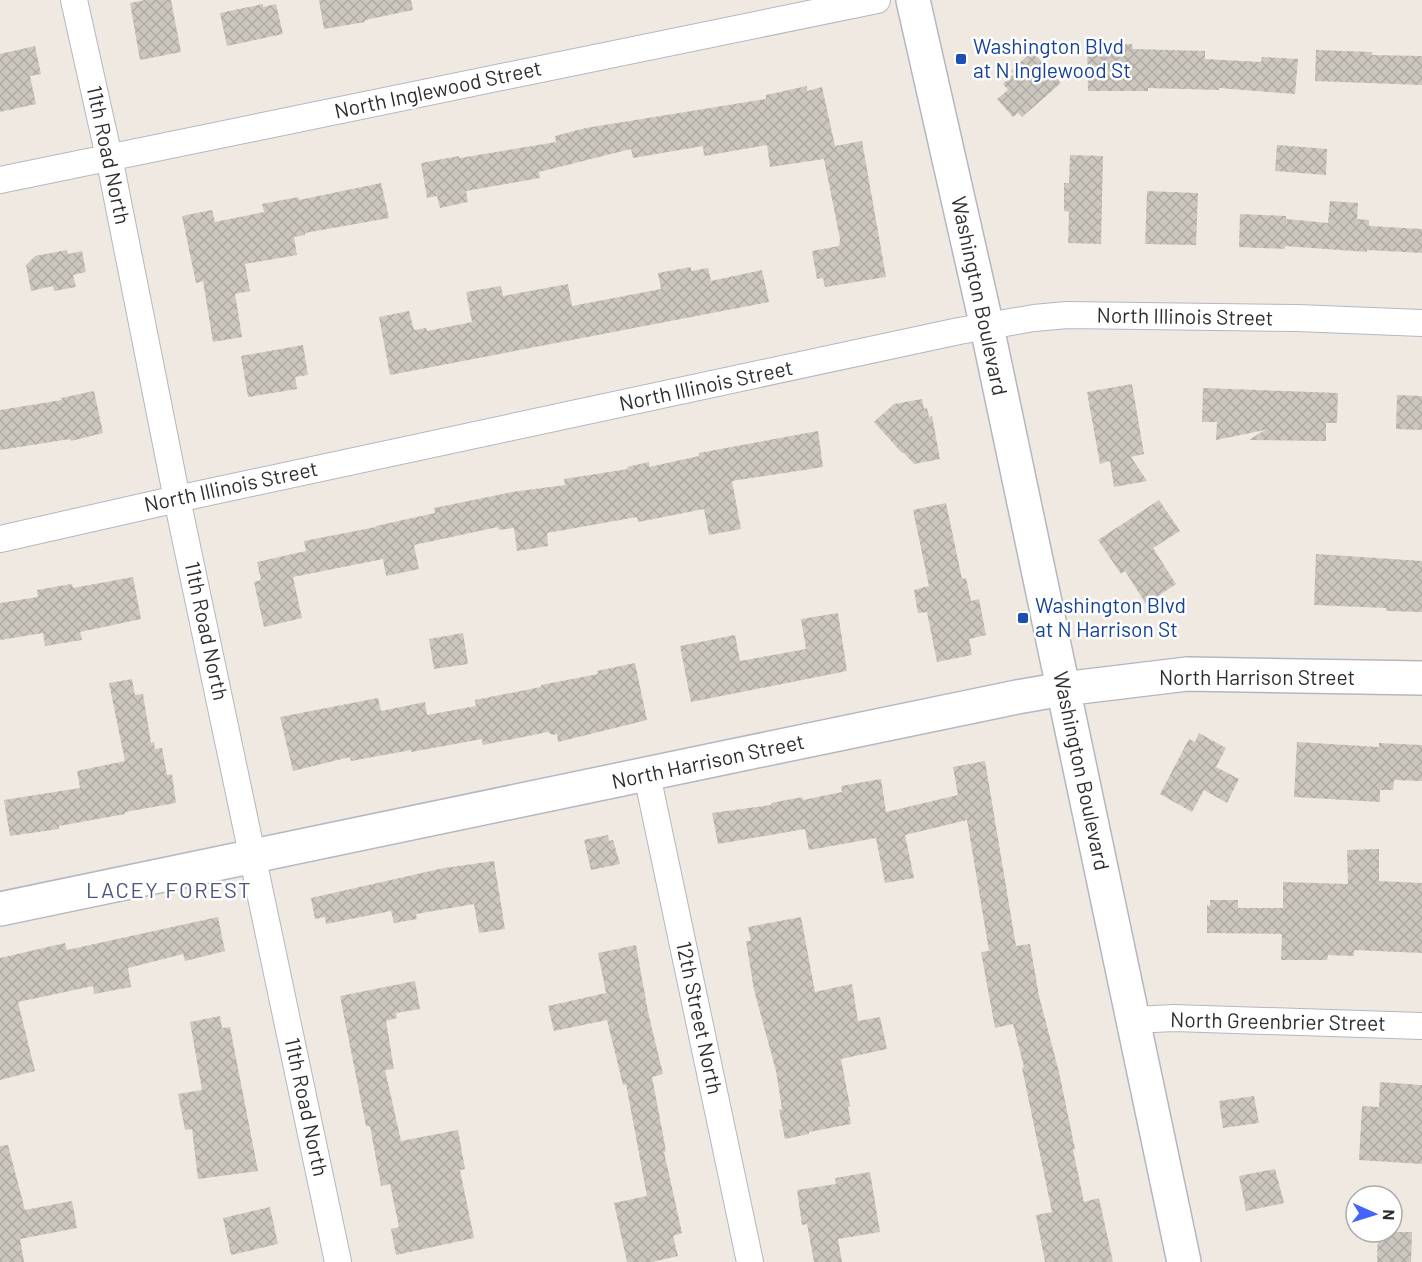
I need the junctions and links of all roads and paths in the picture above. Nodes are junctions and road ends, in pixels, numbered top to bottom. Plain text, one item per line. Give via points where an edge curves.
1 (75, 0) edge
2 (877, 0) edge
3 (913, 0) edge
4 (109, 157) junction
5 (0, 180) edge
6 (1422, 323) edge
7 (987, 327) junction
8 (177, 499) junction
9 (0, 539) edge
10 (1422, 678) edge
11 (1063, 689) junction
12 (647, 775) junction
13 (253, 854) junction
14 (0, 909) edge
15 (1134, 1020) junction
16 (1422, 1026) edge
17 (338, 1262) edge
18 (750, 1262) edge
19 (1184, 1262) edge

1 - 4 street, 11th Road North
2 - 4 street, North Inglewood Street
3 - 7 street, Washington Boulevard
4 - 5 street, North Inglewood Street
4 - 8 street, 11th Road North
6 - 7 street, North Illinois Street via 1067,315
7 - 8 street, North Illinois Street
7 - 11 street, Washington Boulevard
8 - 9 street, North Illinois Street
8 - 13 street, 11th Road North
10 - 11 street, North Harrison Street via 1187,674
11 - 12 street, North Harrison Street
11 - 15 street, Washington Boulevard
12 - 13 street, North Harrison Street
12 - 18 street, 12th Street North
13 - 14 street, North Harrison Street
13 - 17 street, 11th Road North
15 - 16 street, North Greenbrier Street
15 - 19 street, Washington Boulevard

